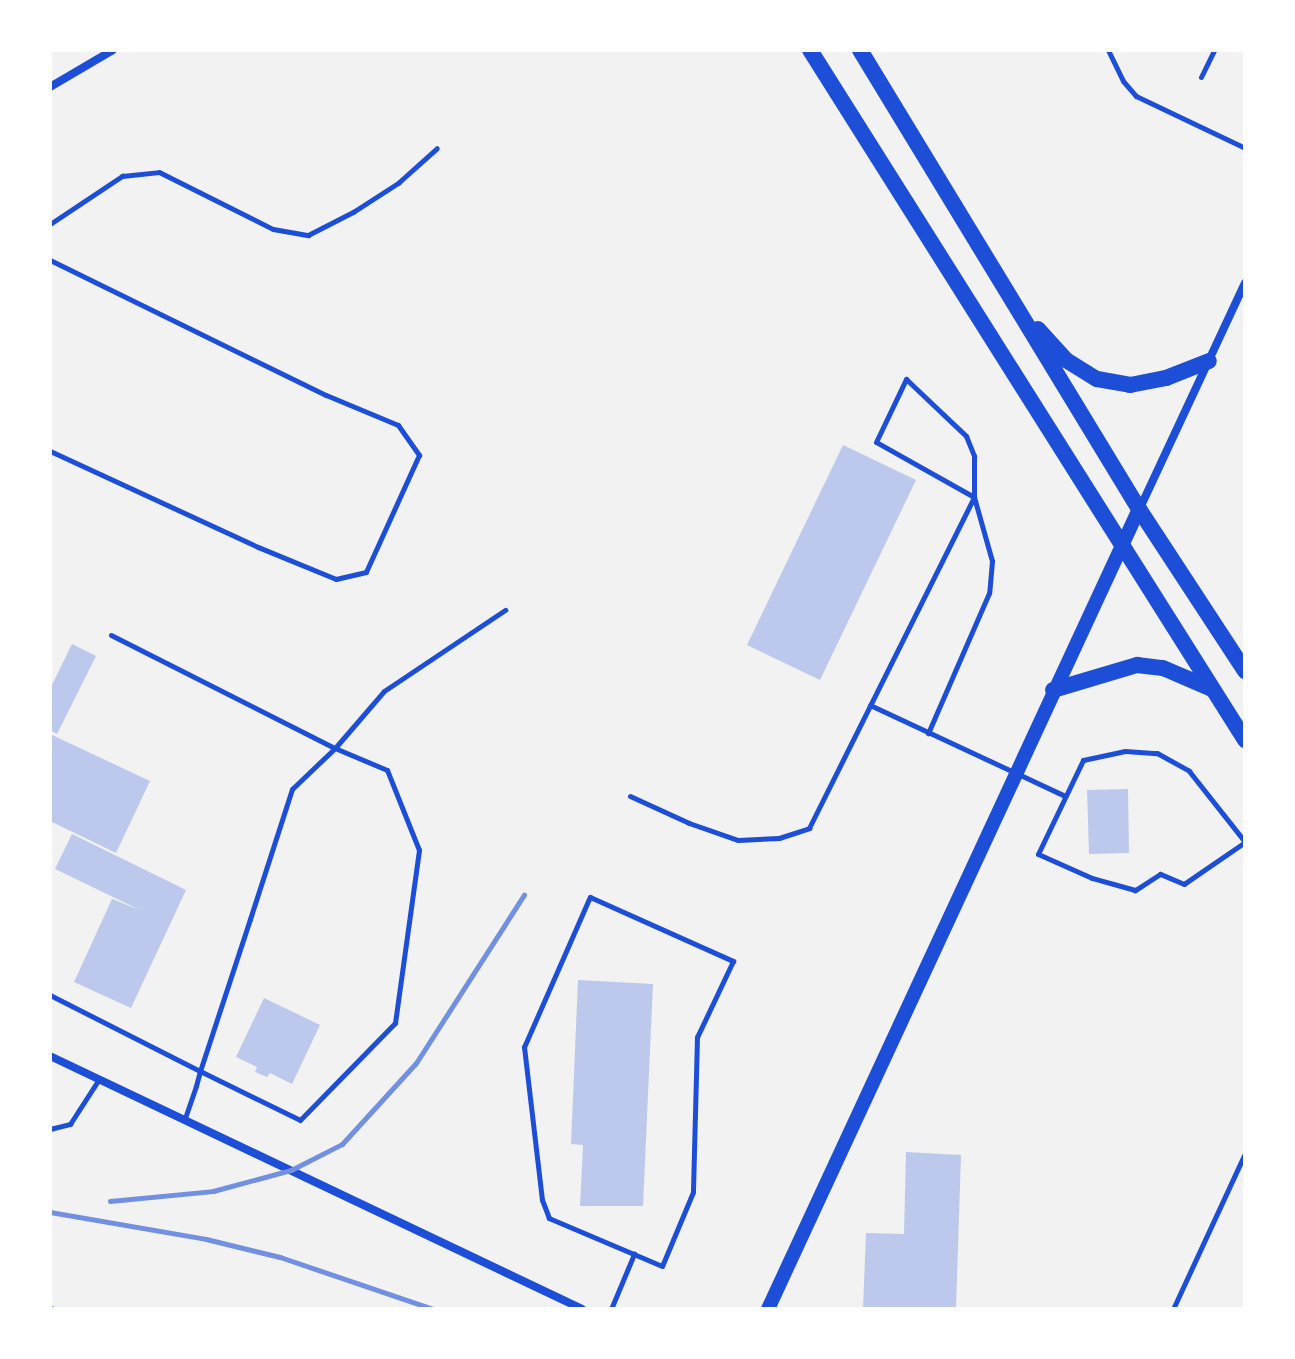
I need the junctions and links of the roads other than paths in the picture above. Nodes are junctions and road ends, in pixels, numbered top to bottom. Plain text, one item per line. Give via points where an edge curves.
1 (113, 50) edge
2 (810, 50) edge
3 (860, 50) edge
4 (1108, 50) edge
5 (1214, 50) edge
6 (1201, 77) dead end
7 (50, 87) edge
8 (437, 148) dead end
9 (1245, 148) edge
10 (50, 224) edge
11 (50, 260) edge
12 (1244, 287) edge
13 (1012, 300) junction
14 (1209, 361) junction
15 (50, 451) edge
16 (974, 497) junction
17 (1139, 509) junction
18 (1121, 547) junction
19 (505, 610) dead end
20 (111, 635) dead end
21 (1245, 671) edge
22 (1213, 689) junction
23 (1053, 690) junction
24 (870, 705) junction
25 (928, 733) junction
26 (1245, 740) edge
27 (335, 748) junction
28 (1016, 773) junction
29 (630, 796) dead end
30 (1065, 796) junction
31 (50, 995) edge
32 (50, 1056) edge
33 (200, 1071) junction
34 (99, 1079) junction
35 (184, 1120) junction
36 (50, 1129) edge
37 (1245, 1153) edge
38 (634, 1254) junction
39 (582, 1309) edge
40 (611, 1309) edge
41 (768, 1309) edge
42 (1173, 1309) edge

1 - 7 street
2 - 18 main road
3 - 13 main road
4 - 9 lane via 1136,96
5 - 6 lane
8 - 10 lane via 398,183 308,235 273,229 159,172 122,176
11 - 15 lane via 312,389 398,425 419,455 366,572 336,579
12 - 14 street
13 - 14 main road via 1066,360 1097,379 1130,385
13 - 17 main road
14 - 17 street
16 - 16 lane via 876,442 906,379 966,436 974,456
16 - 24 lane
16 - 25 lane via 992,561 989,593
17 - 18 main road
17 - 21 main road
18 - 22 main road
18 - 23 main road
19 - 27 lane via 384,691
20 - 27 lane
22 - 23 main road via 1163,668 1137,665
22 - 26 main road
23 - 28 main road
24 - 25 lane
24 - 29 lane via 809,828 779,838 738,840
25 - 28 lane
27 - 33 lane via 292,789
27 - 33 lane via 387,770 419,850 395,1023 300,1120
28 - 30 lane
28 - 41 main road
30 - 30 lane via 1083,760 1125,751 1157,753 1189,771 1245,842 1184,884 1160,874 1135,890 1038,854
31 - 33 lane
32 - 34 street
33 - 35 lane
34 - 35 street
34 - 36 lane via 70,1124
35 - 39 street
37 - 42 lane
38 - 38 lane via 662,1266 693,1192 697,1037 733,961 590,897 524,1047 542,1200 549,1218
38 - 40 lane

